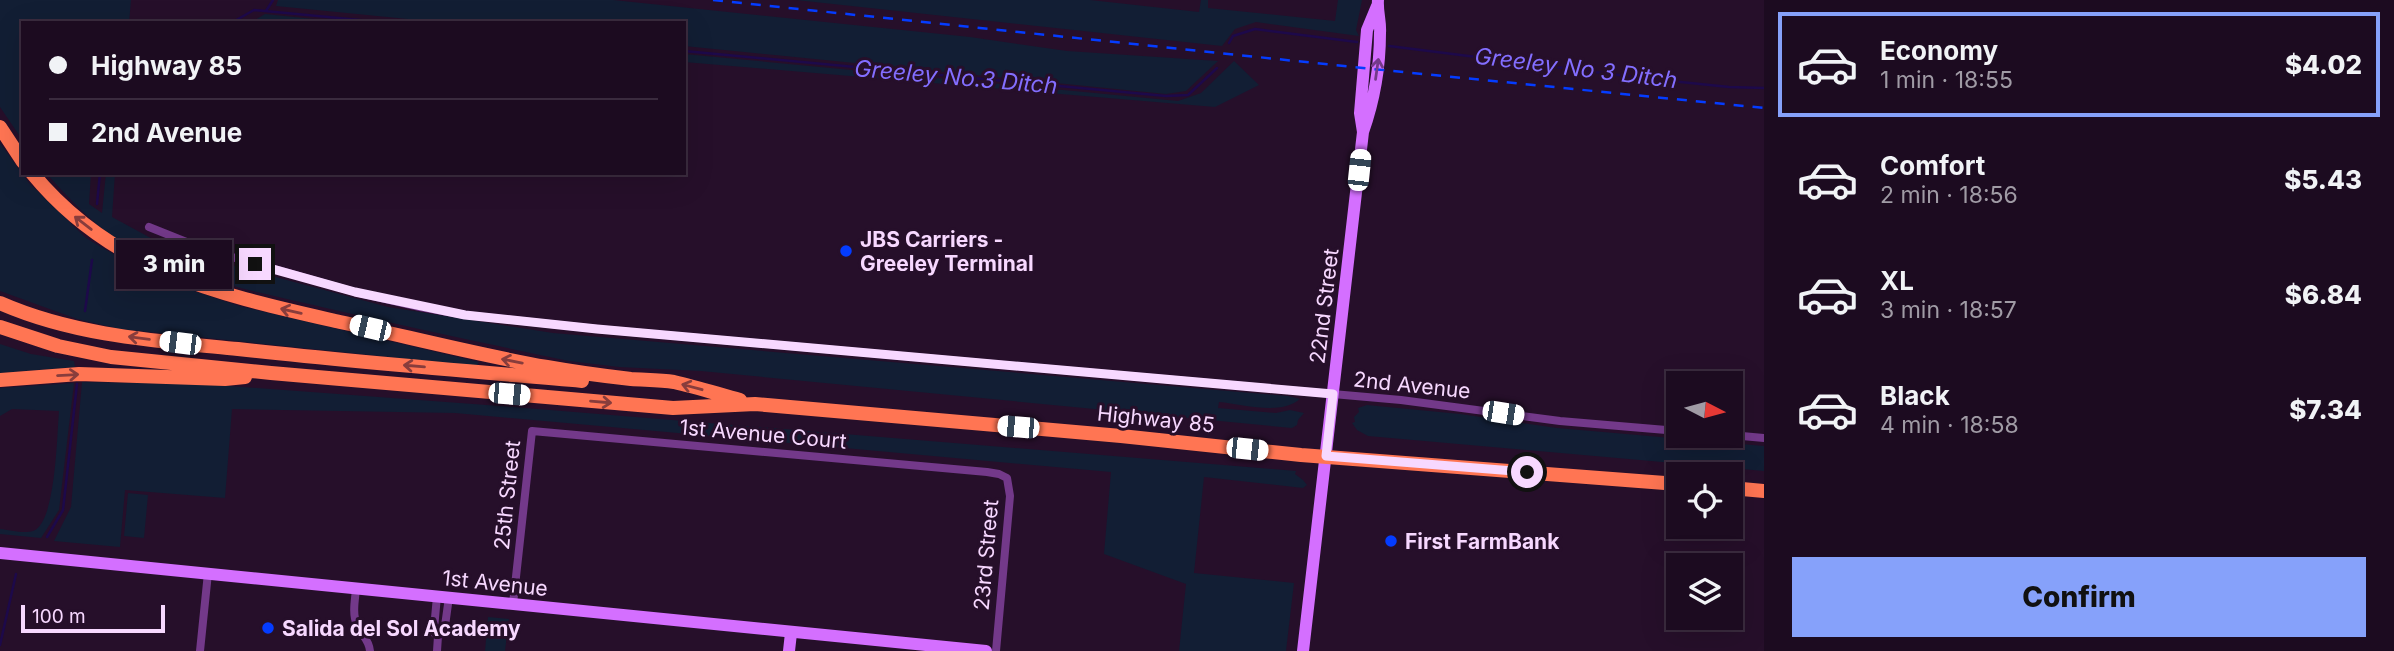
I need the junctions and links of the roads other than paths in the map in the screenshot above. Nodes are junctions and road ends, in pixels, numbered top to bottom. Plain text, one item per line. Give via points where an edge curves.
1 (1378, 2) edge
2 (0, 127) edge
3 (21, 159) edge
4 (34, 175) edge
5 (149, 227) dead end
6 (0, 303) edge
7 (0, 327) edge
8 (271, 373) junction
9 (628, 379) junction
10 (0, 380) edge
11 (1333, 394) junction
12 (755, 404) junction
13 (1666, 430) edge
14 (532, 431) joint
15 (1743, 436) edge
16 (1764, 438) edge
17 (1326, 456) junction
18 (992, 473) joint
19 (1666, 483) edge
20 (1743, 489) edge
21 (1764, 491) edge
22 (0, 553) edge
23 (208, 573) junction
24 (355, 589) junction
25 (443, 597) junction
26 (513, 604) junction
27 (791, 633) junction
28 (200, 651) edge
29 (370, 651) edge
30 (437, 651) edge
31 (789, 651) edge
32 (986, 651) edge
33 (996, 651) edge
34 (1303, 651) edge

1 - 11 main road, 22nd Street via 1377,69 1363,132
2 - 3 highway
9 -> 4 highway, Highway 85 via 472,353 261,304 169,275 88,227
5 - 11 street, 2nd Avenue via 204,249 355,292 465,315
9 -> 6 highway via 595,382 156,341 54,323
7 - 8 highway via 111,357
10 -> 8 highway via 79,374 225,379
8 -> 12 highway, Highway 85 via 673,408
12 -> 9 highway, Highway 85 via 672,382
11 - 13 street, 2nd Avenue
11 - 17 main road, 22nd Street
12 - 17 highway, Highway 85
14 - 18 street, 1st Avenue Court
14 - 26 street, 25th Street
15 - 16 street
17 - 19 highway, Highway 85
17 - 34 main road, 22nd Street
18 - 33 street, 23rd Street via 1007,478 1010,496
20 - 21 highway
22 - 23 main road, 1st Avenue
23 - 24 main road, 1st Avenue
23 - 28 street
24 - 25 main road, 1st Avenue
24 - 29 street via 356,624
25 - 26 main road, 1st Avenue
25 - 30 street via 444,633 438,636
26 - 27 main road, 1st Avenue
27 - 31 main road
27 - 32 main road, 1st Avenue

